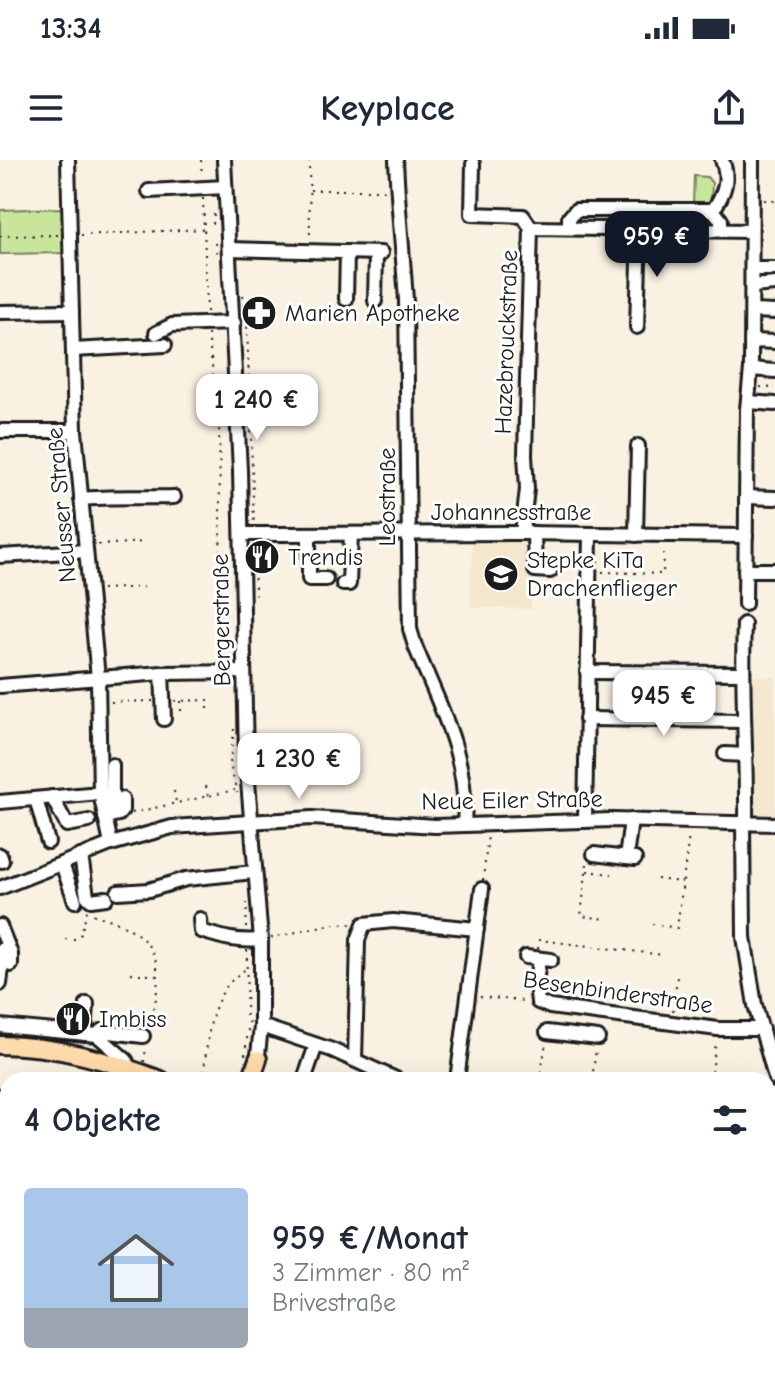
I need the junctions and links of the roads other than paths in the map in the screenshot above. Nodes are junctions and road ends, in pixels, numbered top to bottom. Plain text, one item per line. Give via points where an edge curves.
1 (68, 160) edge
2 (224, 160) edge
3 (396, 160) edge
4 (722, 160) edge
5 (753, 163) edge
6 (473, 164) dead end
7 (225, 187) junction
8 (149, 191) dead end
9 (713, 210) junction
10 (569, 227) junction
11 (531, 228) junction
12 (640, 230) junction
13 (721, 230) junction
14 (751, 231) junction
15 (229, 249) junction
16 (347, 252) junction
17 (752, 269) junction
18 (775, 269) edge
19 (775, 284) edge
20 (752, 286) junction
21 (346, 299) dead end
22 (375, 301) dead end
23 (72, 311) junction
24 (752, 311) junction
25 (0, 312) edge
26 (775, 312) edge
27 (234, 323) junction
28 (637, 327) dead end
29 (156, 333) dead end
30 (751, 341) junction
31 (775, 342) edge
32 (165, 345) dead end
33 (73, 350) junction
34 (751, 369) junction
35 (775, 371) edge
36 (748, 402) junction
37 (775, 404) edge
38 (0, 431) edge
39 (75, 431) junction
40 (638, 446) dead end
41 (174, 497) dead end
42 (747, 497) junction
43 (775, 498) edge
44 (81, 501) junction
45 (112, 501) dead end
46 (528, 533) junction
47 (242, 534) junction
48 (309, 534) junction
49 (351, 534) junction
50 (409, 534) junction
51 (590, 535) junction
52 (636, 535) junction
53 (746, 536) junction
54 (86, 549) junction
55 (0, 556) edge
56 (775, 563) edge
57 (745, 566) junction
58 (775, 570) edge
59 (550, 571) dead end
60 (326, 579) dead end
61 (343, 584) dead end
62 (745, 604) dead end
63 (744, 624) dead end
64 (244, 672) junction
65 (587, 672) junction
66 (162, 673) junction
67 (743, 673) junction
68 (98, 678) junction
69 (0, 686) edge
70 (164, 719) dead end
71 (586, 719) junction
72 (743, 721) junction
73 (725, 754) dead end
74 (746, 755) junction
75 (112, 765) dead end
76 (52, 797) junction
77 (36, 799) junction
78 (122, 799) dead end
79 (0, 802) edge
80 (103, 805) junction
81 (631, 820) junction
82 (89, 821) dead end
83 (250, 821) junction
84 (585, 821) junction
85 (744, 822) junction
86 (775, 824) edge
87 (464, 825) junction
88 (48, 842) dead end
89 (111, 844) junction
90 (81, 856) junction
91 (591, 858) road end
92 (62, 864) junction
93 (254, 872) junction
94 (0, 888) edge
95 (482, 889) road end
96 (79, 902) road end
97 (200, 919) dead end
98 (0, 926) edge
99 (477, 929) junction
100 (261, 940) junction
101 (0, 950) edge
102 (539, 959) dead end
103 (11, 965) dead end
104 (0, 984) edge
105 (87, 1004) dead end
106 (575, 1011) junction
107 (0, 1026) edge
108 (261, 1026) junction
109 (762, 1029) junction
110 (547, 1032) dead end
111 (91, 1034) junction
112 (572, 1035) junction
113 (143, 1036) dead end
114 (598, 1038) dead end
115 (0, 1045) edge
116 (316, 1045) junction
117 (258, 1059) joint
118 (355, 1060) junction
119 (136, 1071) joint
120 (256, 1072) edge
121 (306, 1072) edge
122 (381, 1072) edge
123 (458, 1072) edge
124 (773, 1072) edge

1 - 23 street, Neusser Straße
2 - 7 street, Bergerstraße
3 - 50 street, Leostraße via 406,301
4 - 9 street via 724,191
5 - 14 street
6 - 11 street via 472,214 523,216
7 - 8 street
7 - 15 street, Bergerstraße
9 - 10 street via 576,210
9 - 13 street
10 - 11 street, Hazebrouckstraße
10 - 12 street, Hazebrouckstraße
11 - 46 street, Hazebrouckstraße
12 - 13 street, Hazebrouckstraße
12 - 28 street
13 - 14 street, Hazebrouckstraße
14 - 17 street
15 - 16 street
15 - 27 street, Bergerstraße
16 - 21 street
16 - 22 street via 378,253
17 - 18 street
17 - 20 street
19 - 20 street
20 - 24 street
23 - 25 street
23 - 33 street, Neusser Straße
24 - 26 street
24 - 30 street
27 - 29 street via 165,327
27 - 47 street, Bergerstraße
30 - 31 street
30 - 34 street
32 - 33 street
33 - 39 street, Neusser Straße
34 - 35 street
34 - 36 street
36 - 37 street
36 - 42 street
38 - 39 street
39 - 44 street, Neusser Straße
40 - 52 street
41 - 44 street
42 - 43 street
42 - 53 street
44 - 45 street
44 - 54 street, Neusser Straße
46 - 50 street, Johannesstraße
46 - 51 street, Johannesstraße
46 - 59 street, Hazebrouckstraße via 535,570
47 - 48 street, Johannesstraße
47 - 64 street, Bergerstraße
48 - 49 street, Johannesstraße
48 - 60 street via 309,579
49 - 50 street, Johannesstraße
49 - 61 street via 349,584
50 - 87 street, Leostraße via 410,629 457,749 465,787
51 - 52 street, Johannesstraße
51 - 65 street
52 - 53 street, Johannesstraße
53 - 57 street
54 - 55 street
54 - 68 street, Neusser Straße
56 - 57 street
57 - 58 street
57 - 62 street
63 - 67 street
64 - 66 street
64 - 83 street, Bergerstraße
65 - 67 street
65 - 71 street
66 - 68 street
66 - 70 street
67 - 72 street
68 - 69 street
68 - 80 street, Neusser Straße
71 - 72 street
71 - 84 street
72 - 74 street
73 - 74 street
74 - 85 street
75 - 80 street via 112,805
76 - 77 street
76 - 80 street
76 - 82 street via 67,825
77 - 79 street
77 - 88 street
78 - 80 street via 119,814
80 - 89 street, Neusser Straße
81 - 84 street, Neue Eiler Straße
81 - 85 street, Neue Eiler Straße
81 - 91 street via 630,859
83 - 87 street, Neue Eiler Straße via 312,818
83 - 89 street, Neue Eiler Straße via 172,827
83 - 93 street, Bergerstraße
84 - 87 street, Neue Eiler Straße
85 - 86 street, Neue Eiler Straße
85 - 109 street via 744,937
89 - 90 street, Neue Eiler Straße
90 - 92 street, Neue Eiler Straße
90 - 93 street via 91,900 186,879
92 - 94 street, Neue Eiler Straße
92 - 96 street
93 - 100 street, Bergerstraße
95 - 99 street
97 - 100 street via 201,931 225,940
98 - 103 street
99 - 118 street via 393,921 364,924 358,940
99 - 123 street
100 - 108 street, Bergerstraße
101 - 104 street
102 - 106 street, Besenbinderstraße via 538,1002
105 - 111 street
106 - 109 street, Besenbinderstraße via 718,1029
106 - 112 street
107 - 111 street
108 - 116 street
108 - 117 street, Bergerstraße
109 - 124 street
110 - 112 street
111 - 113 street
111 - 119 street
112 - 114 street
115 - 119 main road via 73,1053
116 - 118 street
116 - 121 street
117 - 120 main road
118 - 122 street

